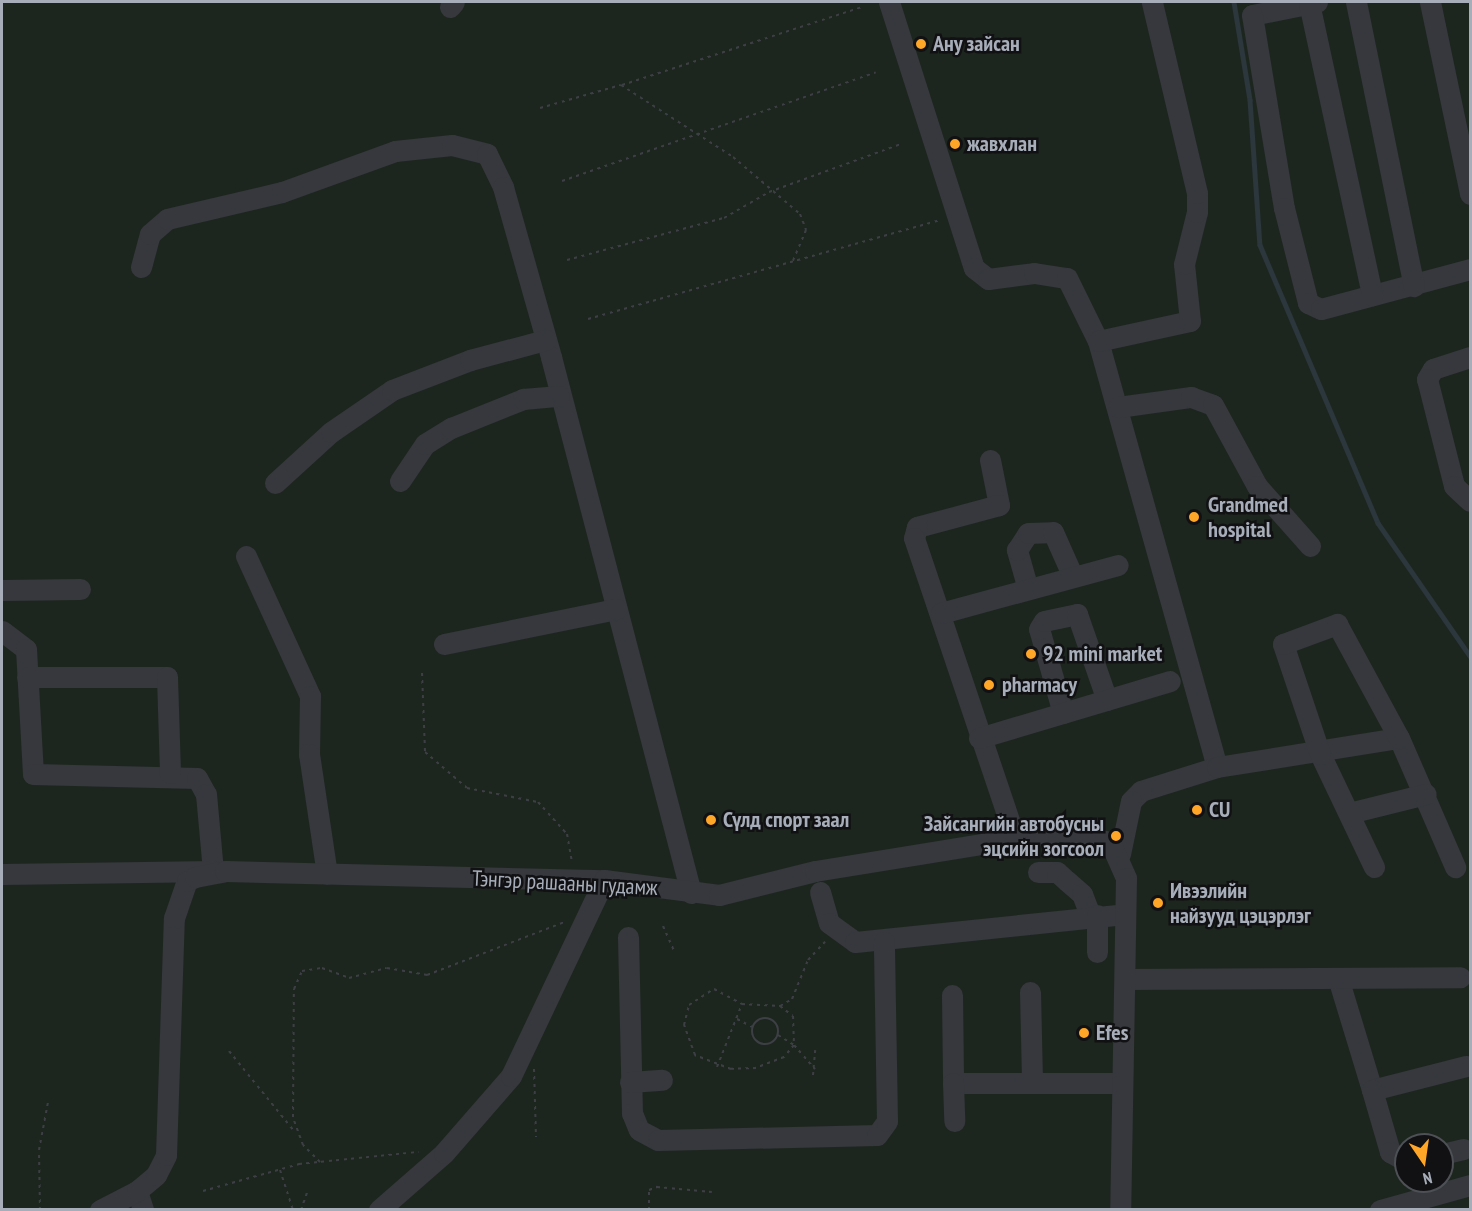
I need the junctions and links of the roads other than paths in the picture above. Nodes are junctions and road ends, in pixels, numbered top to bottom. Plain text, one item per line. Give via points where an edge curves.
1 (889, 2) edge
2 (1152, 2) edge
3 (1313, 2) edge
4 (1356, 2) edge
5 (1430, 2) edge
6 (1470, 194) edge
7 (141, 267) dead end
8 (1470, 268) edge
9 (1414, 286) junction
10 (1372, 295) junction
11 (545, 340) junction
12 (1098, 341) junction
13 (1470, 357) edge
14 (559, 396) junction
15 (1118, 407) junction
16 (990, 460) dead end
17 (400, 481) dead end
18 (275, 483) dead end
19 (1470, 501) edge
20 (1310, 546) dead end
21 (246, 556) dead end
22 (1118, 565) dead end
23 (1073, 577) junction
24 (80, 589) dead end
25 (1028, 589) junction
26 (2, 590) edge
27 (616, 609) junction
28 (941, 613) junction
29 (2, 631) edge
30 (444, 644) dead end
31 (27, 677) junction
32 (1170, 681) dead end
33 (1107, 700) junction
34 (1064, 713) junction
35 (979, 738) junction
36 (1399, 738) junction
37 (1320, 754) junction
38 (1217, 767) junction
39 (170, 773) junction
40 (1426, 795) junction
41 (1349, 813) junction
42 (1015, 838) junction
43 (1120, 854) junction
44 (1374, 867) dead end
45 (1455, 867) dead end
46 (213, 871) junction
47 (1038, 872) dead end
48 (2, 874) edge
49 (327, 874) junction
50 (604, 880) junction
51 (820, 892) dead end
52 (691, 893) junction
53 (1125, 914) junction
54 (1093, 915) junction
55 (628, 937) dead end
56 (884, 942) junction
57 (1097, 952) dead end
58 (1338, 978) junction
59 (1461, 978) dead end
60 (1125, 980) junction
61 (1030, 992) dead end
62 (952, 995) dead end
63 (1466, 1066) dead end
64 (662, 1080) dead end
65 (630, 1082) junction
66 (953, 1083) junction
67 (1032, 1083) junction
68 (1122, 1083) junction
69 (1372, 1090) junction
70 (954, 1121) dead end
71 (1463, 1149) dead end
72 (1454, 1151) edge
73 (1394, 1154) edge
74 (1470, 1185) edge
75 (140, 1200) edge
76 (1409, 1206) edge
77 (100, 1209) edge
78 (379, 1209) edge
79 (1120, 1209) edge
80 (1380, 1209) edge

1 - 12 street via 954,216 974,268 988,279 1034,273 1067,278
2 - 12 street via 1197,193 1197,212 1184,264 1190,321
3 - 10 street
3 - 10 street via 1252,15 1284,208 1308,303 1321,309
4 - 9 street
5 - 6 street
7 - 11 street via 150,234 167,219 282,192 381,154 465,146 487,154 503,187
8 - 9 street
9 - 10 street
11 - 14 street
11 - 18 street via 470,360 392,390 331,432
12 - 15 street
13 - 19 street via 1433,369 1427,379 1454,486
14 - 17 street via 523,399 471,417 425,444
14 - 27 street
15 - 20 street via 1191,397 1214,405 1257,486
15 - 38 street
16 - 28 street via 999,505 914,532
21 - 49 street via 310,696 309,754
22 - 23 street
23 - 25 street
23 - 25 street via 1053,531 1028,533 1017,549
24 - 26 street
25 - 28 street
27 - 30 street
27 - 52 street
28 - 35 street
29 - 31 street via 26,649
31 - 39 street via 33,774
31 - 39 street via 167,676
32 - 33 street
33 - 34 street
33 - 34 street via 1077,614 1044,621 1039,629
34 - 35 street
35 - 42 street via 1008,806
36 - 37 street
36 - 37 street via 1337,624 1282,644
36 - 40 street
37 - 38 street
37 - 41 street
38 - 43 street via 1141,791 1131,801
39 - 46 street via 197,778 205,785
40 - 41 street
40 - 45 street
41 - 44 street
42 - 43 street, Тэнгэр рашааны гудамж via 1074,831 1100,836
42 - 52 street, Тэнгэр рашааны гудамж via 815,871 719,895
43 - 53 street
46 - 48 street
46 - 49 street, Тэнгэр рашааны гудамж
46 - 75 street, Тэнгэр рашааны гудамж via 187,881 174,918 170,1135 156,1175
47 - 54 street via 1062,876 1082,894
49 - 50 street, Тэнгэр рашааны гудамж
50 - 52 street, Тэнгэр рашааны гудамж
50 - 78 street via 551,986 533,1039 511,1076 444,1153
51 - 56 street via 835,929 855,942
53 - 54 street
53 - 60 street
54 - 56 street
54 - 57 street
55 - 65 street
56 - 65 street via 887,1121 876,1135 658,1140 635,1122
58 - 59 street
58 - 60 street
58 - 69 street
60 - 68 street
61 - 67 street
62 - 66 street
63 - 69 street
64 - 65 street
66 - 67 street
66 - 70 street
67 - 68 street
68 - 79 street
69 - 73 street via 1390,1152
71 - 72 street
74 - 76 street
75 - 77 street, Тэнгэр рашааны гудамж
76 - 80 street

